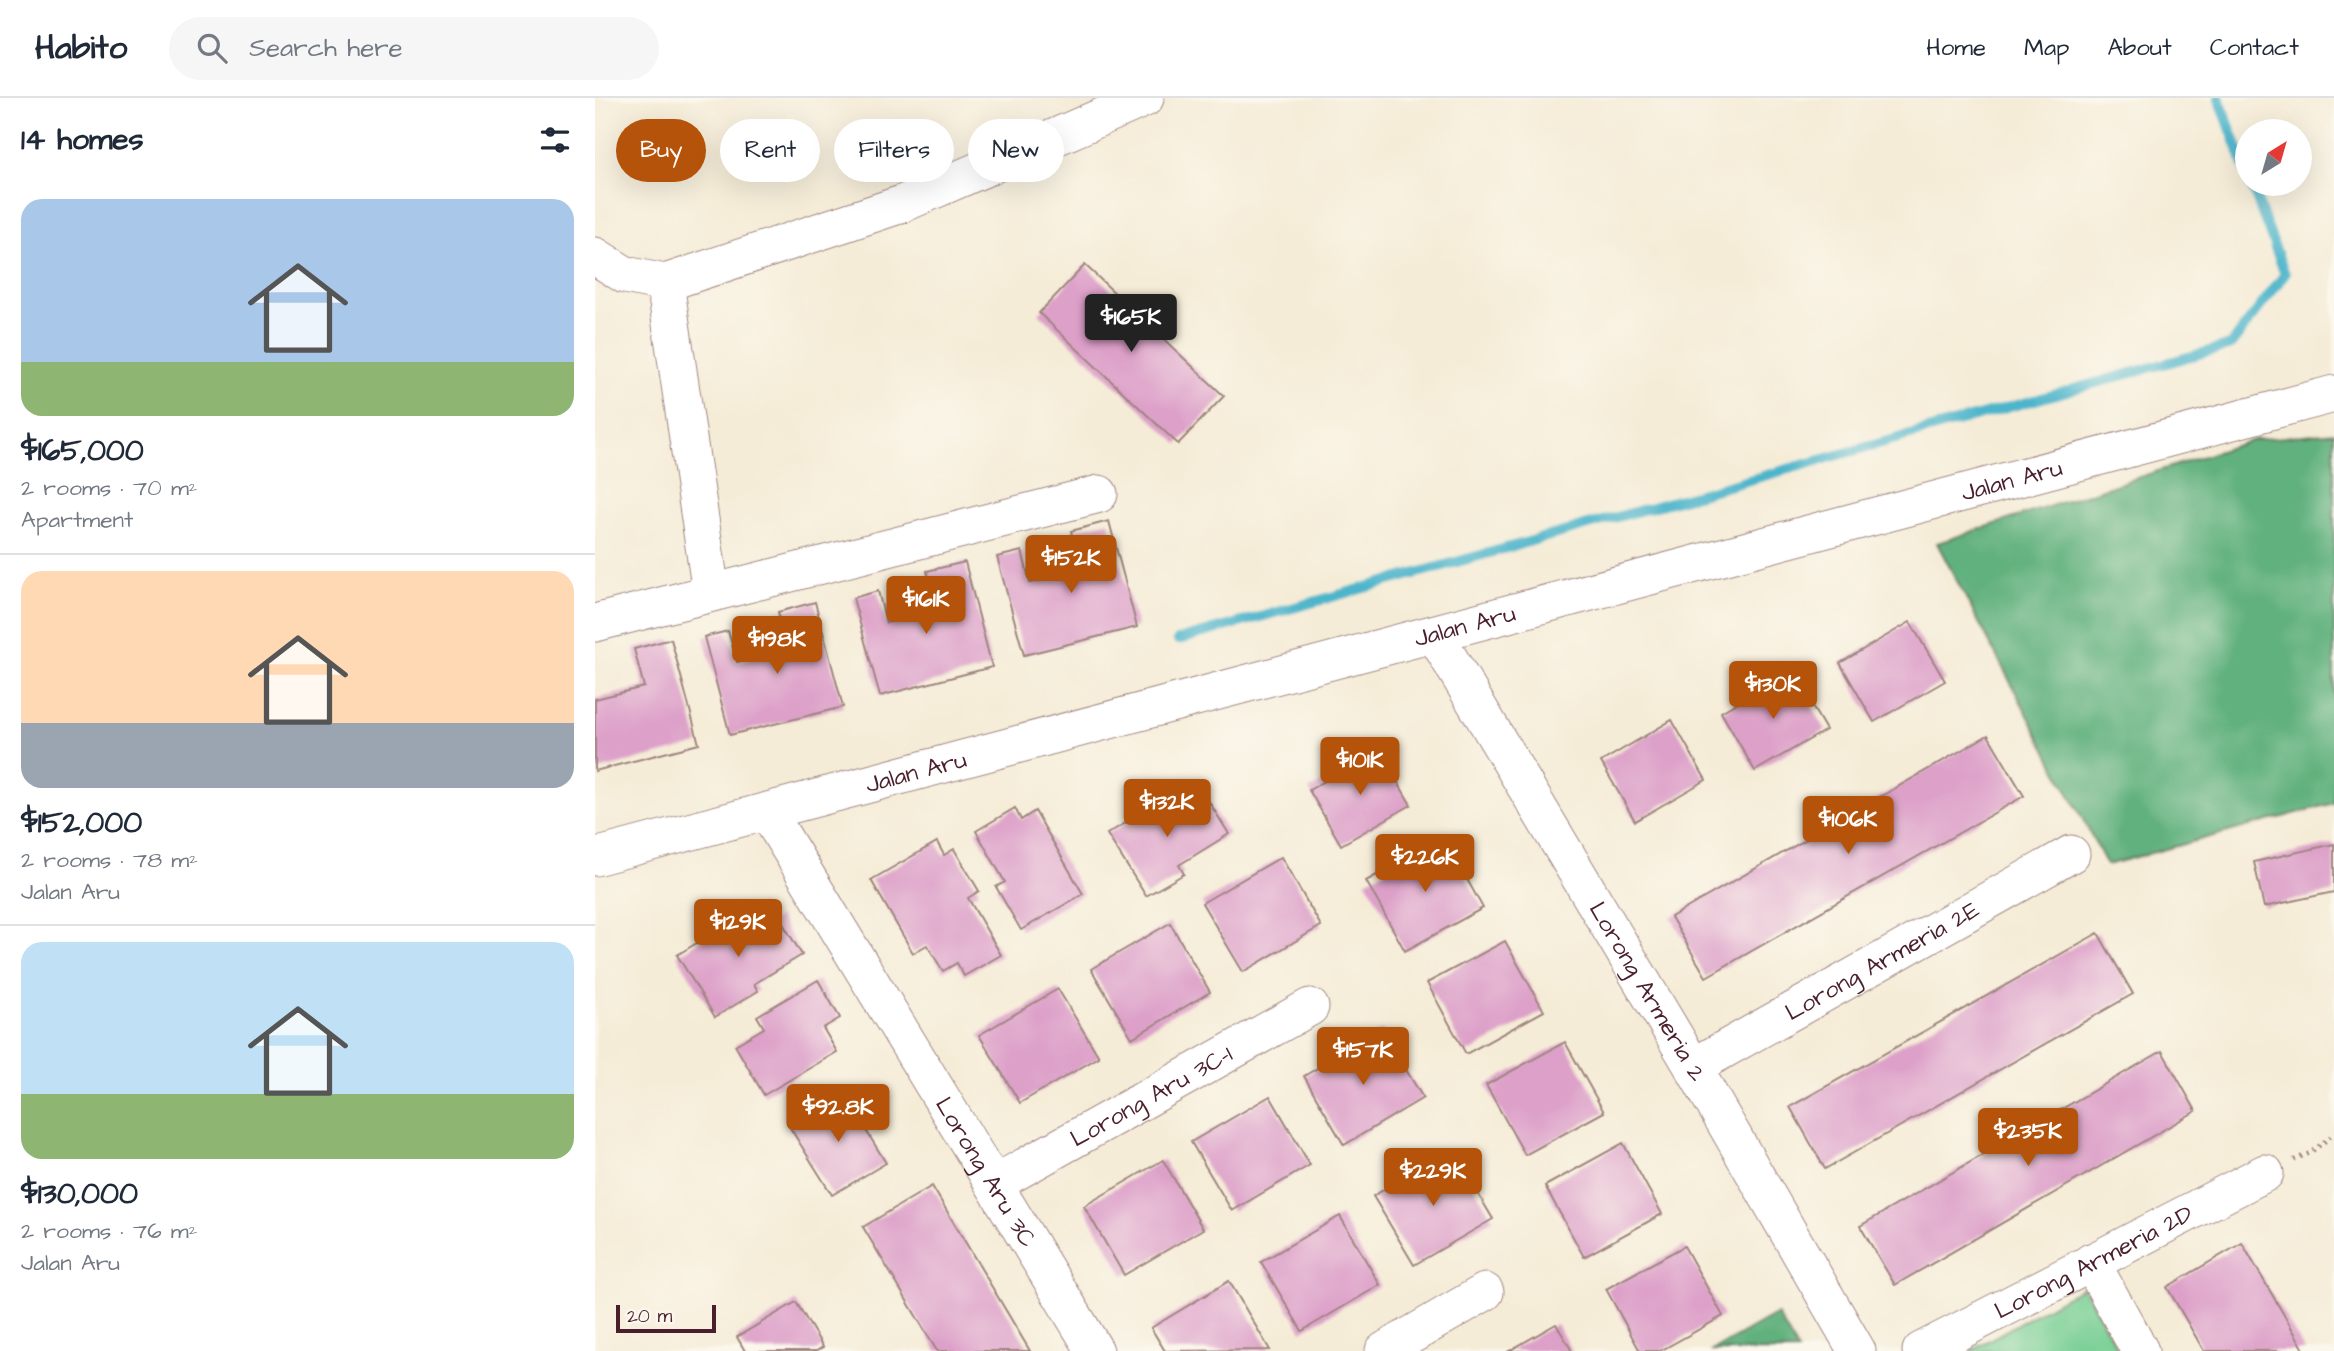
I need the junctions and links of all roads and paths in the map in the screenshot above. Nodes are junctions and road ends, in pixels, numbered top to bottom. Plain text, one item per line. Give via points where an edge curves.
1 (1145, 98) edge
2 (595, 256) edge
3 (665, 283) junction
4 (2334, 394) edge
5 (1099, 494) dead end
6 (711, 593) junction
7 (595, 623) edge
8 (1434, 635) junction
9 (768, 813) junction
10 (2071, 854) dead end
11 (595, 857) edge
12 (1310, 1007) dead end
13 (1693, 1067) junction
14 (2334, 1134) edge
15 (2265, 1173) joint
16 (994, 1184) junction
17 (2091, 1262) junction
18 (1485, 1292) dead end
19 (1095, 1351) edge
20 (1384, 1351) edge
21 (1857, 1351) edge
22 (1921, 1351) edge
23 (2140, 1351) edge

1 - 3 street via 902,204
2 - 3 street via 625,275
3 - 6 street
4 - 8 street, Jalan Aru
5 - 6 street
6 - 7 street
8 - 9 street, Jalan Aru
8 - 13 street, Lorong Armeria 2
9 - 11 street, Jalan Aru
9 - 16 street, Lorong Aru 3C
10 - 13 street, Lorong Armeria 2E
12 - 16 street, Lorong Aru 3C-1
13 - 21 street, Lorong Armeria 2
14 - 15 path via 2310,1153
15 - 17 street, Lorong Armeria 2D
16 - 19 street, Lorong Aru 3C
17 - 22 street, Lorong Armeria 2D
17 - 23 street
18 - 20 street

